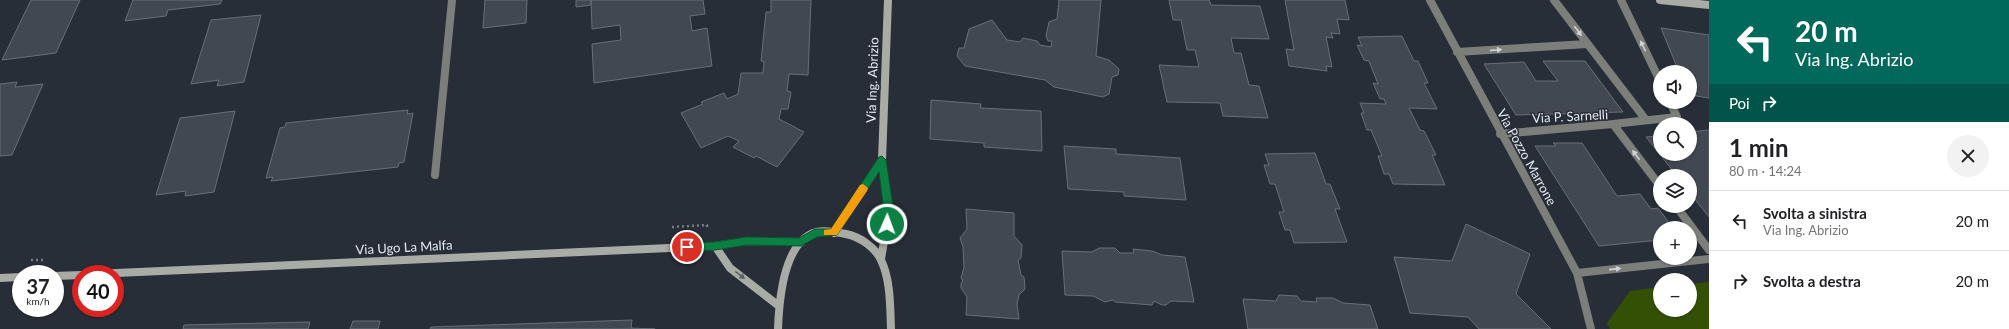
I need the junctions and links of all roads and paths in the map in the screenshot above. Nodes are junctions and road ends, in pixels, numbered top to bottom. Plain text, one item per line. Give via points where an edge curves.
1 (452, 0) edge
2 (888, 0) edge
3 (1430, 0) edge
4 (1554, 0) edge
5 (1621, 0) edge
6 (1660, 0) edge
7 (1706, 4) edge
8 (1587, 44) junction
9 (1457, 52) junction
10 (1653, 66) edge
11 (1673, 109) edge
12 (1646, 120) junction
13 (1613, 124) junction
14 (1500, 134) junction
15 (882, 160) junction
16 (435, 175) dead end
17 (1653, 177) edge
18 (1681, 213) edge
19 (834, 233) junction
20 (801, 242) junction
21 (715, 246) junction
22 (1709, 250) edge
23 (881, 259) junction
24 (1709, 259) edge
25 (124, 273) edge
26 (1577, 273) junction
27 (12, 277) edge
28 (0, 278) edge
29 (779, 306) junction
30 (778, 329) edge
31 (891, 329) edge
32 (1591, 329) edge

1 - 16 street
2 - 15 main road, Via Ing. Abrizio
3 - 9 street, Via Pozzo Marrone
4 -> 8 street
10 -> 5 street
6 - 7 main road
9 -> 8 street
8 - 12 street
9 - 14 street, Via Pozzo Marrone
11 - 12 street via 1677,117
12 - 13 street
13 - 14 street, Via P. Sarnelli
17 -> 13 street, Via P. Sarnelli
14 - 26 street, Via Pozzo Marrone
15 - 19 main road
15 - 23 main road, Via Ing. Abrizio via 889,212
18 - 22 street
19 - 20 main road via 815,233
19 - 23 main road via 846,233 864,240
20 - 21 main road, Via Ugo La Malfa via 747,241
20 - 29 main road via 786,270
21 - 25 main road, Via Ugo La Malfa
21 -> 29 main road via 730,268
23 - 31 main road via 888,287
26 -> 24 street
26 - 32 street, Via Pozzo Marrone
27 - 28 main road
29 - 30 main road

